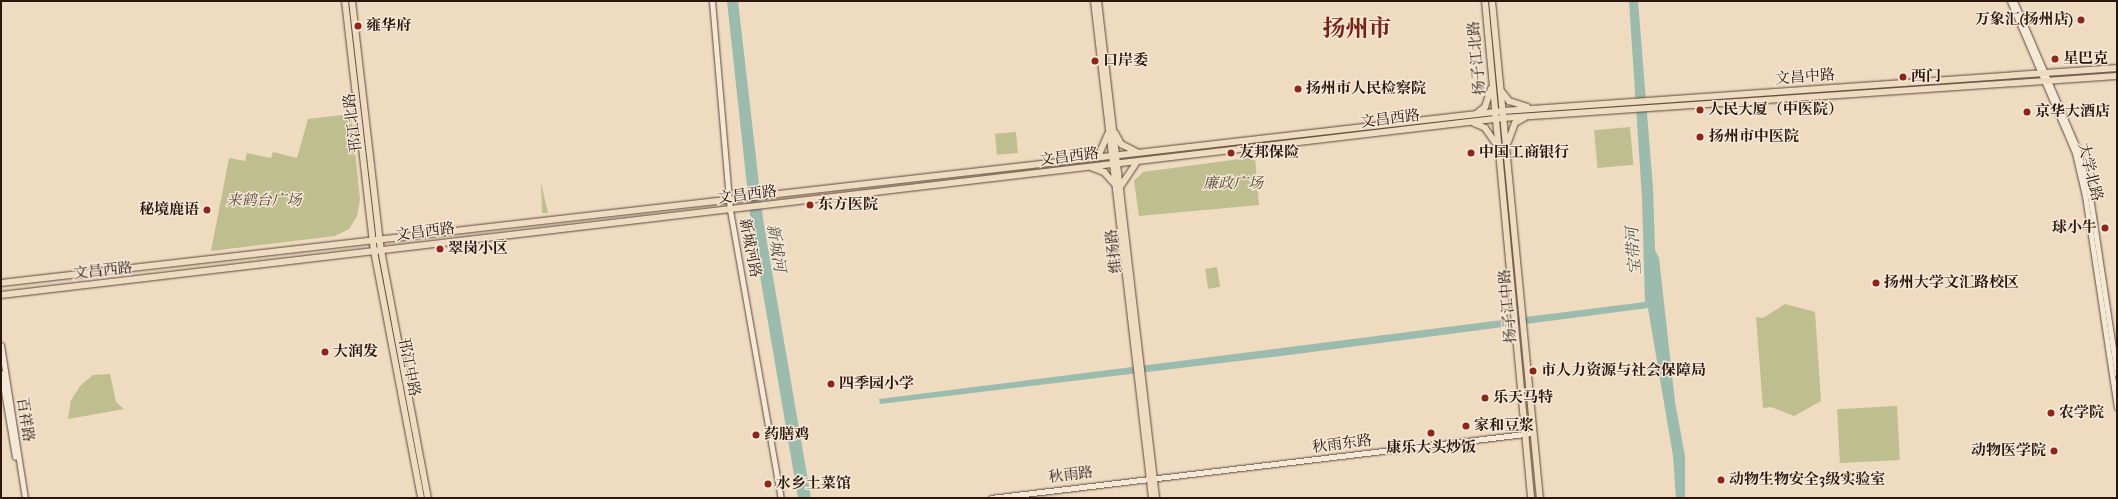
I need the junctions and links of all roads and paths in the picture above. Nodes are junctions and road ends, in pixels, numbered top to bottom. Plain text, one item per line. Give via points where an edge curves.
1 (345, 1) edge
2 (352, 1) edge
3 (712, 1) edge
4 (1094, 1) edge
5 (1098, 1) edge
6 (1485, 1) edge
7 (1492, 1) edge
8 (2010, 1) edge
9 (2014, 1) edge
10 (2117, 68) edge
11 (2044, 72) junction
12 (2117, 76) edge
13 (2048, 80) junction
14 (1492, 84) junction
15 (1501, 91) junction
16 (1544, 109) junction
17 (1503, 111) junction
18 (1495, 112) junction
19 (1475, 115) junction
20 (1525, 117) junction
21 (1504, 118) junction
22 (1496, 120) junction
23 (1472, 122) junction
24 (1111, 131) junction
25 (1498, 148) junction
26 (1506, 149) junction
27 (1141, 153) junction
28 (1114, 156) junction
29 (1091, 159) junction
30 (1138, 162) junction
31 (1115, 164) junction
32 (1091, 167) junction
33 (1117, 186) junction
34 (730, 201) junction
35 (730, 210) junction
36 (377, 241) junction
37 (378, 251) junction
38 (1, 283) edge
39 (1, 295) edge
40 (1, 345) edge
41 (1, 373) edge
42 (2117, 374) edge
43 (2117, 408) edge
44 (1533, 433) junction
45 (1525, 434) junction
46 (1152, 478) junction
47 (21, 498) edge
48 (25, 498) edge
49 (421, 498) edge
50 (428, 498) edge
51 (782, 498) edge
52 (991, 498) edge
53 (1152, 498) edge
54 (1156, 498) edge
55 (1531, 498) edge
56 (1540, 498) edge

1 - 36 main road, 邗江北路
2 - 36 main road, 邗江北路
3 - 34 street, 新城河路
4 - 24 main road, 维扬路
5 - 24 main road, 维扬路
6 - 14 main road, 扬子江北路
7 - 15 main road, 扬子江北路
8 - 11 street, 大学北路
9 - 11 street, 大学北路
10 - 11 main road, 文昌中路
11 - 13 street, 大学北路
11 - 16 main road, 文昌中路
12 - 13 main road, 文昌中路
13 - 20 main road, 文昌中路
13 - 42 street, 大学北路 via 2078,150 2090,196
13 - 43 street, 大学北路 via 2075,153 2085,196
14 - 18 main road, 扬子江北路
14 - 19 main road via 1485,107
15 - 16 main road via 1518,106
15 - 17 main road, 扬子江北路
16 - 17 main road, 文昌中路
17 - 18 main road, 文昌中路
17 - 21 main road, 扬子江中路
18 - 19 main road, 文昌西路
18 - 22 main road, 扬子江中路
19 - 27 main road, 文昌西路
20 - 21 main road, 文昌中路
20 - 26 main road via 1510,132
21 - 22 main road, 文昌中路
21 - 26 main road, 扬子江中路
22 - 23 main road, 文昌西路
22 - 25 main road, 扬子江中路
23 - 25 main road via 1485,128
23 - 30 main road, 文昌西路
24 - 27 main road via 1121,144
24 - 28 main road, 维扬路
24 - 29 main road via 1105,144
25 - 45 main road, 扬子江中路
26 - 44 main road, 扬子江中路
27 - 28 main road, 文昌西路
28 - 29 main road, 文昌西路
28 - 31 main road, 维扬路
29 - 34 main road, 文昌西路
30 - 31 main road, 文昌西路
30 - 33 main road
31 - 32 main road, 文昌西路
31 - 33 main road, 维扬路
32 - 33 main road via 1104,172
32 - 35 main road, 文昌西路
33 - 46 main road, 维扬路
34 - 35 street, 新城河路
34 - 36 main road, 文昌西路
35 - 37 main road, 文昌西路
35 - 51 street, 新城河路
36 - 37 main road, 邗江中路
36 - 38 main road, 文昌西路
37 - 39 main road, 文昌西路
37 - 49 main road, 邗江中路
37 - 50 main road, 邗江中路
40 - 48 street, 百祥路
41 - 47 street, 百祥路
44 - 45 street, 秋雨东路
44 - 56 main road, 扬子江中路
45 - 46 street, 秋雨东路
45 - 55 main road, 扬子江中路
46 - 52 street, 秋雨路
46 - 53 main road, 维扬路
46 - 54 main road, 维扬路

